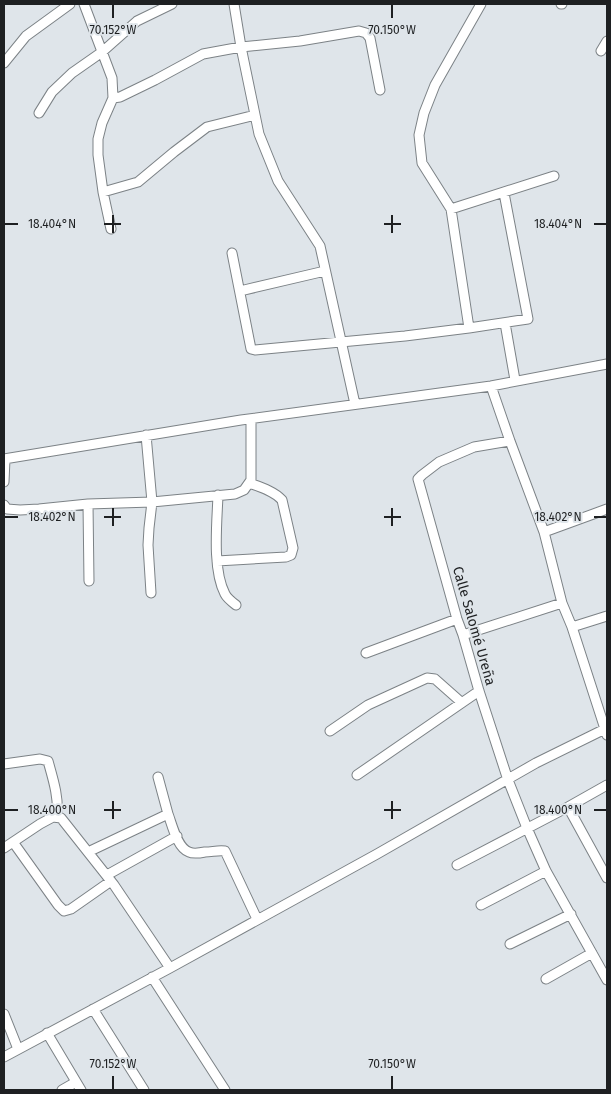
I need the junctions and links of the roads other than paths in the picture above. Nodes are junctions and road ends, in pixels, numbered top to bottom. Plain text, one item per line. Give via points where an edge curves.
1 (70, 4) edge
2 (84, 4) edge
3 (172, 4) edge
4 (234, 4) edge
5 (481, 4) edge
6 (607, 41) edge
7 (241, 47) junction
8 (601, 51) dead end
9 (102, 52) junction
10 (4, 63) edge
11 (380, 90) dead end
12 (113, 98) junction
13 (39, 113) dead end
14 (255, 115) junction
15 (554, 176) dead end
16 (103, 192) junction
17 (504, 193) junction
18 (451, 209) junction
19 (111, 228) dead end
20 (232, 253) dead end
21 (326, 271) junction
22 (240, 291) junction
23 (505, 323) junction
24 (469, 328) junction
25 (341, 343) junction
26 (607, 364) edge
27 (515, 380) junction
28 (491, 386) junction
29 (355, 404) junction
30 (250, 419) junction
31 (146, 435) junction
32 (510, 441) junction
33 (4, 459) edge
34 (4, 482) edge
35 (249, 483) junction
36 (218, 496) junction
37 (152, 502) junction
38 (88, 504) junction
39 (4, 505) edge
40 (607, 510) edge
41 (544, 532) junction
42 (217, 561) junction
43 (89, 581) dead end
44 (151, 593) dead end
45 (562, 603) junction
46 (236, 605) dead end
47 (607, 616) edge
48 (456, 619) junction
49 (572, 627) junction
50 (463, 635) junction
51 (366, 653) dead end
52 (479, 691) junction
53 (461, 702) junction
54 (606, 730) edge
55 (330, 731) dead end
56 (4, 764) edge
57 (357, 775) dead end
58 (158, 777) dead end
59 (508, 780) junction
60 (607, 785) edge
61 (568, 807) junction
62 (168, 814) junction
63 (57, 817) junction
64 (527, 828) junction
65 (176, 836) junction
66 (13, 842) junction
67 (4, 848) edge
68 (88, 852) junction
69 (457, 865) dead end
70 (546, 872) junction
71 (109, 878) junction
72 (607, 878) edge
73 (481, 905) dead end
74 (571, 914) junction
75 (257, 920) junction
76 (510, 944) dead end
77 (592, 953) junction
78 (170, 968) junction
79 (152, 977) junction
80 (546, 979) dead end
81 (607, 980) edge
82 (93, 1009) junction
83 (4, 1014) edge
84 (47, 1033) junction
85 (18, 1049) junction
86 (4, 1057) edge
87 (79, 1086) edge
88 (62, 1090) edge
89 (144, 1090) edge
90 (225, 1090) edge

1 - 10 street via 26,36
2 - 9 street
3 - 9 street via 137,21
4 - 7 street
5 - 18 street via 435,85 419,135 422,163
6 - 8 street
7 - 11 street via 366,32
7 - 12 street via 203,54
7 - 14 street
9 - 12 street via 112,78
9 - 13 street via 52,92
12 - 16 street via 98,139
14 - 16 street via 207,127 138,182
14 - 21 street via 278,181 320,246
15 - 17 street
16 - 19 street
17 - 18 street
17 - 23 street via 528,319
18 - 24 street
20 - 22 street
21 - 22 street
21 - 25 street
22 - 25 street via 255,350
23 - 24 street
23 - 27 street
24 - 25 street
25 - 29 street
26 - 27 street
27 - 28 street
28 - 29 street
28 - 32 street
29 - 30 street
30 - 31 street
30 - 35 street via 252,477
31 - 33 street
31 - 37 street
32 - 41 street
32 - 48 street, Calle Salomé Ureña via 474,446 439,462 418,479
33 - 34 street
35 - 36 street via 235,494
35 - 42 street via 282,500 293,552 286,557
36 - 37 street
36 - 42 street
37 - 38 street
37 - 44 street via 148,528
38 - 39 street via 20,510 7,509
38 - 43 street
40 - 41 street
41 - 45 street
42 - 46 street via 226,596
45 - 49 street
45 - 50 street
47 - 49 street
48 - 50 street, Calle Salomé Ureña
48 - 51 street
49 - 54 street
50 - 52 street, Calle Salomé Ureña
52 - 53 street
52 - 59 street, Calle Salomé Ureña
53 - 55 street via 435,679 427,678 368,705
53 - 57 street
54 - 59 street
56 - 63 street via 40,759 48,761
58 - 62 street
59 - 64 street, Calle Salomé Ureña
59 - 75 street
60 - 61 street
61 - 64 street
61 - 72 street
62 - 65 street
62 - 68 street
63 - 66 street via 49,818
63 - 68 street
64 - 69 street
64 - 70 street, Calle Salomé Ureña
65 - 71 street
65 - 75 street via 183,849 192,853 225,851
66 - 67 street
66 - 71 street via 64,911 71,909
68 - 71 street
70 - 73 street
70 - 74 street, Calle Salomé Ureña
71 - 78 street
74 - 76 street
74 - 77 street, Calle Salomé Ureña
75 - 78 street
77 - 80 street
77 - 81 street, Calle Salomé Ureña
78 - 79 street
79 - 82 street
79 - 90 street
82 - 84 street
82 - 89 street
83 - 85 street
84 - 85 street
84 - 87 street
85 - 86 street
87 - 88 street

